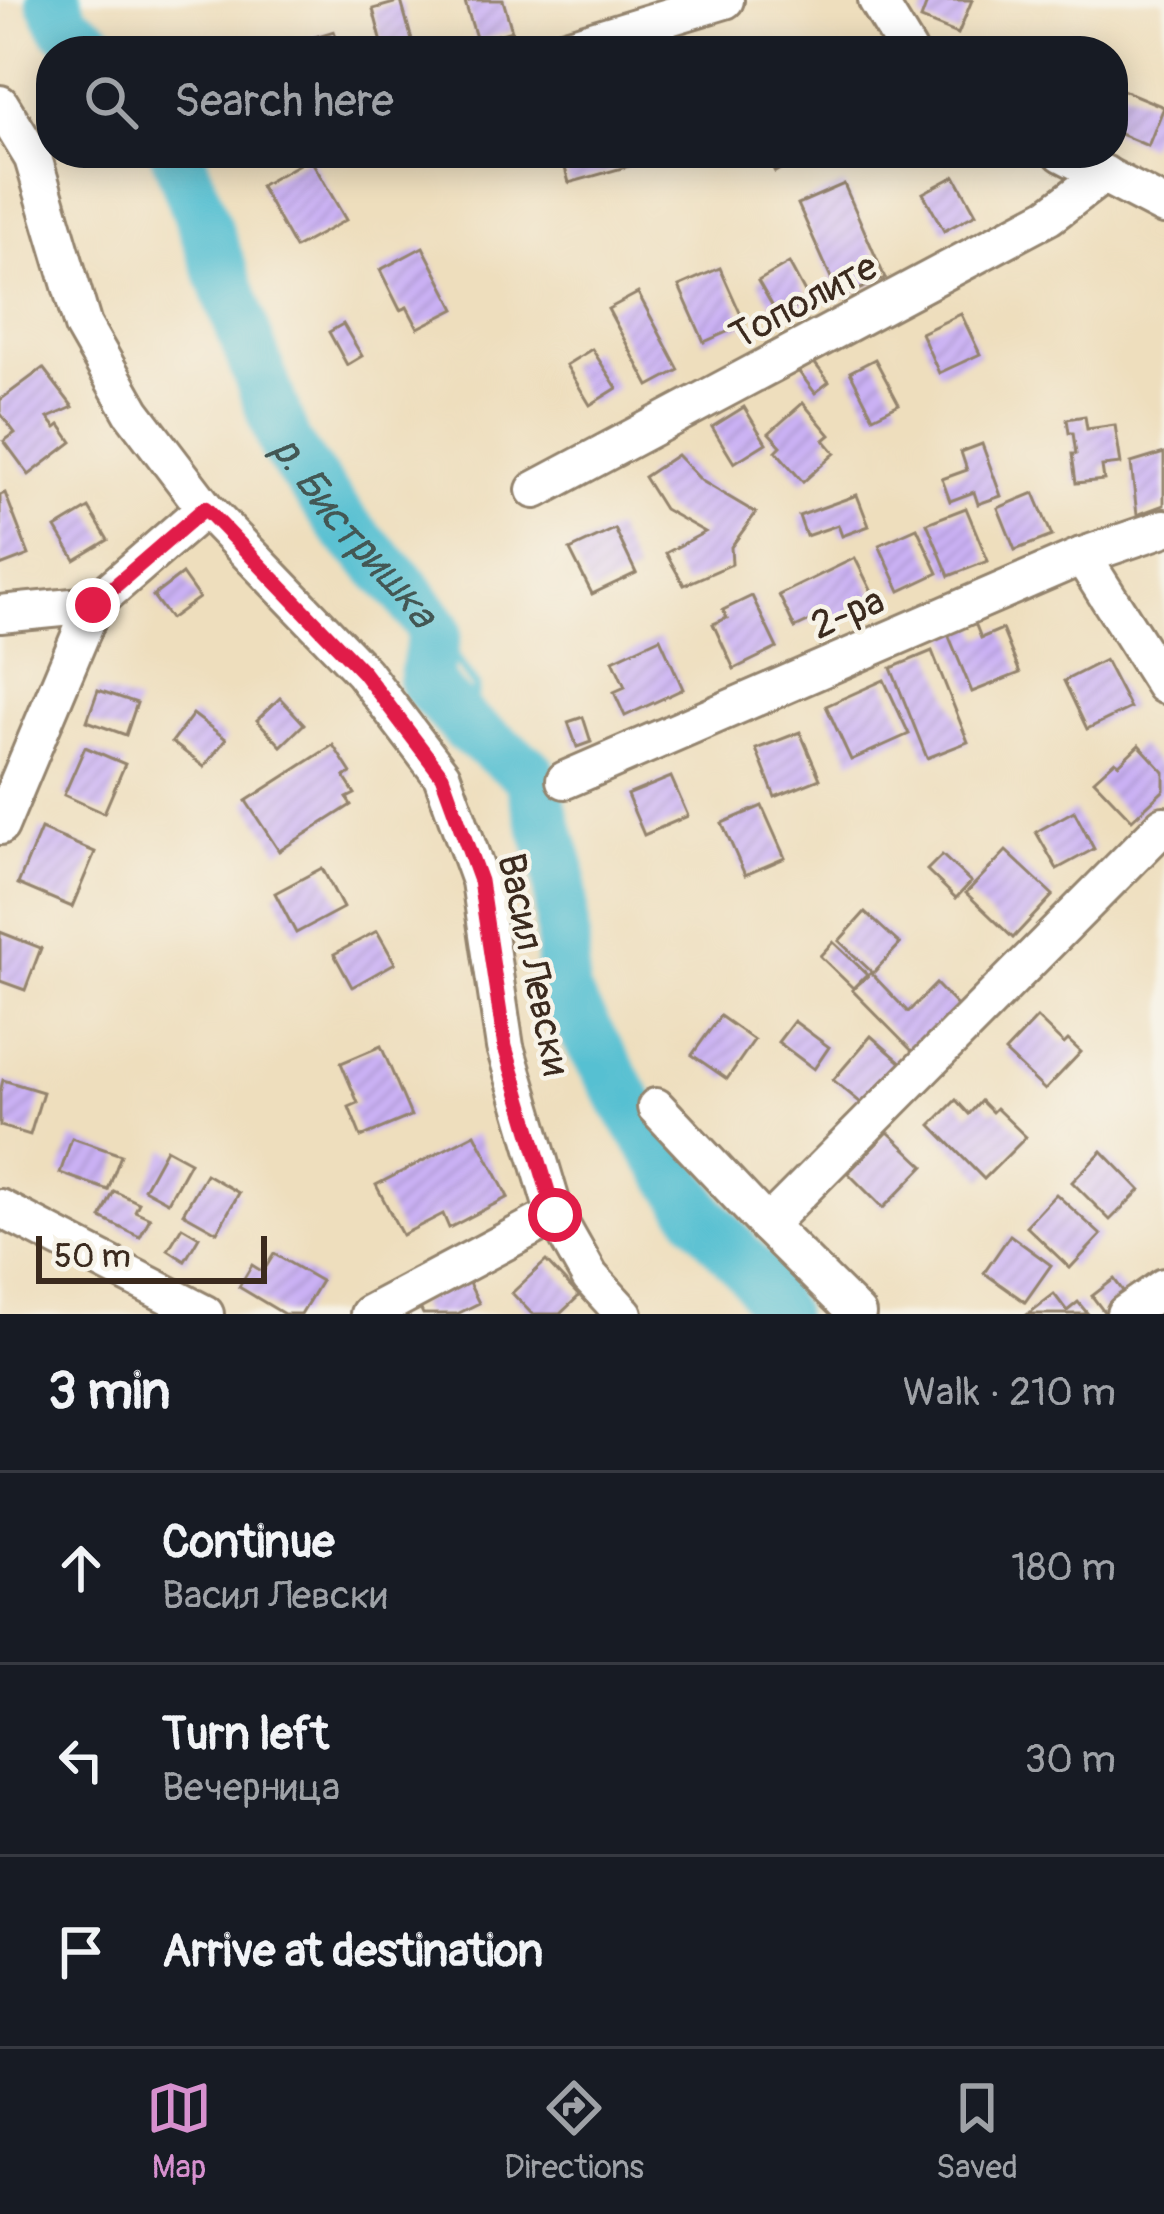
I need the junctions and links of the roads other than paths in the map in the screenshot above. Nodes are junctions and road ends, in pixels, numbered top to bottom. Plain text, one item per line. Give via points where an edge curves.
1 (725, 0) edge
2 (877, 0) edge
3 (606, 36) edge
4 (899, 36) edge
5 (0, 104) edge
6 (1092, 168) edge
7 (1104, 174) junction
8 (1164, 206) edge
9 (535, 490) dead end
10 (205, 508) junction
11 (1164, 528) edge
12 (1082, 556) junction
13 (93, 605) junction
14 (0, 614) edge
15 (1164, 685) edge
16 (565, 780) dead end
17 (1164, 825) edge
18 (0, 826) edge
19 (656, 1107) dead end
20 (0, 1208) edge
21 (555, 1215) junction
22 (767, 1225) junction
23 (1164, 1288) edge
24 (205, 1314) edge
25 (369, 1314) edge
26 (624, 1314) edge
27 (857, 1314) edge
28 (1125, 1314) edge

1 - 3 street
2 - 4 street
5 - 10 street, Васил Левски via 32,158 83,326 132,412
6 - 7 street
7 - 8 street
7 - 9 street, Тополите via 1049,216
10 - 13 street
10 - 21 street, Васил Левски via 363,672 442,776 480,881 505,1047
11 - 12 street, 2-ра
12 - 15 street
12 - 16 street, 2-ра
13 - 14 street
13 - 18 street
17 - 22 street
19 - 22 street
20 - 24 street
21 - 25 street
21 - 26 street, Васил Левски via 590,1277
22 - 27 street
23 - 28 street

